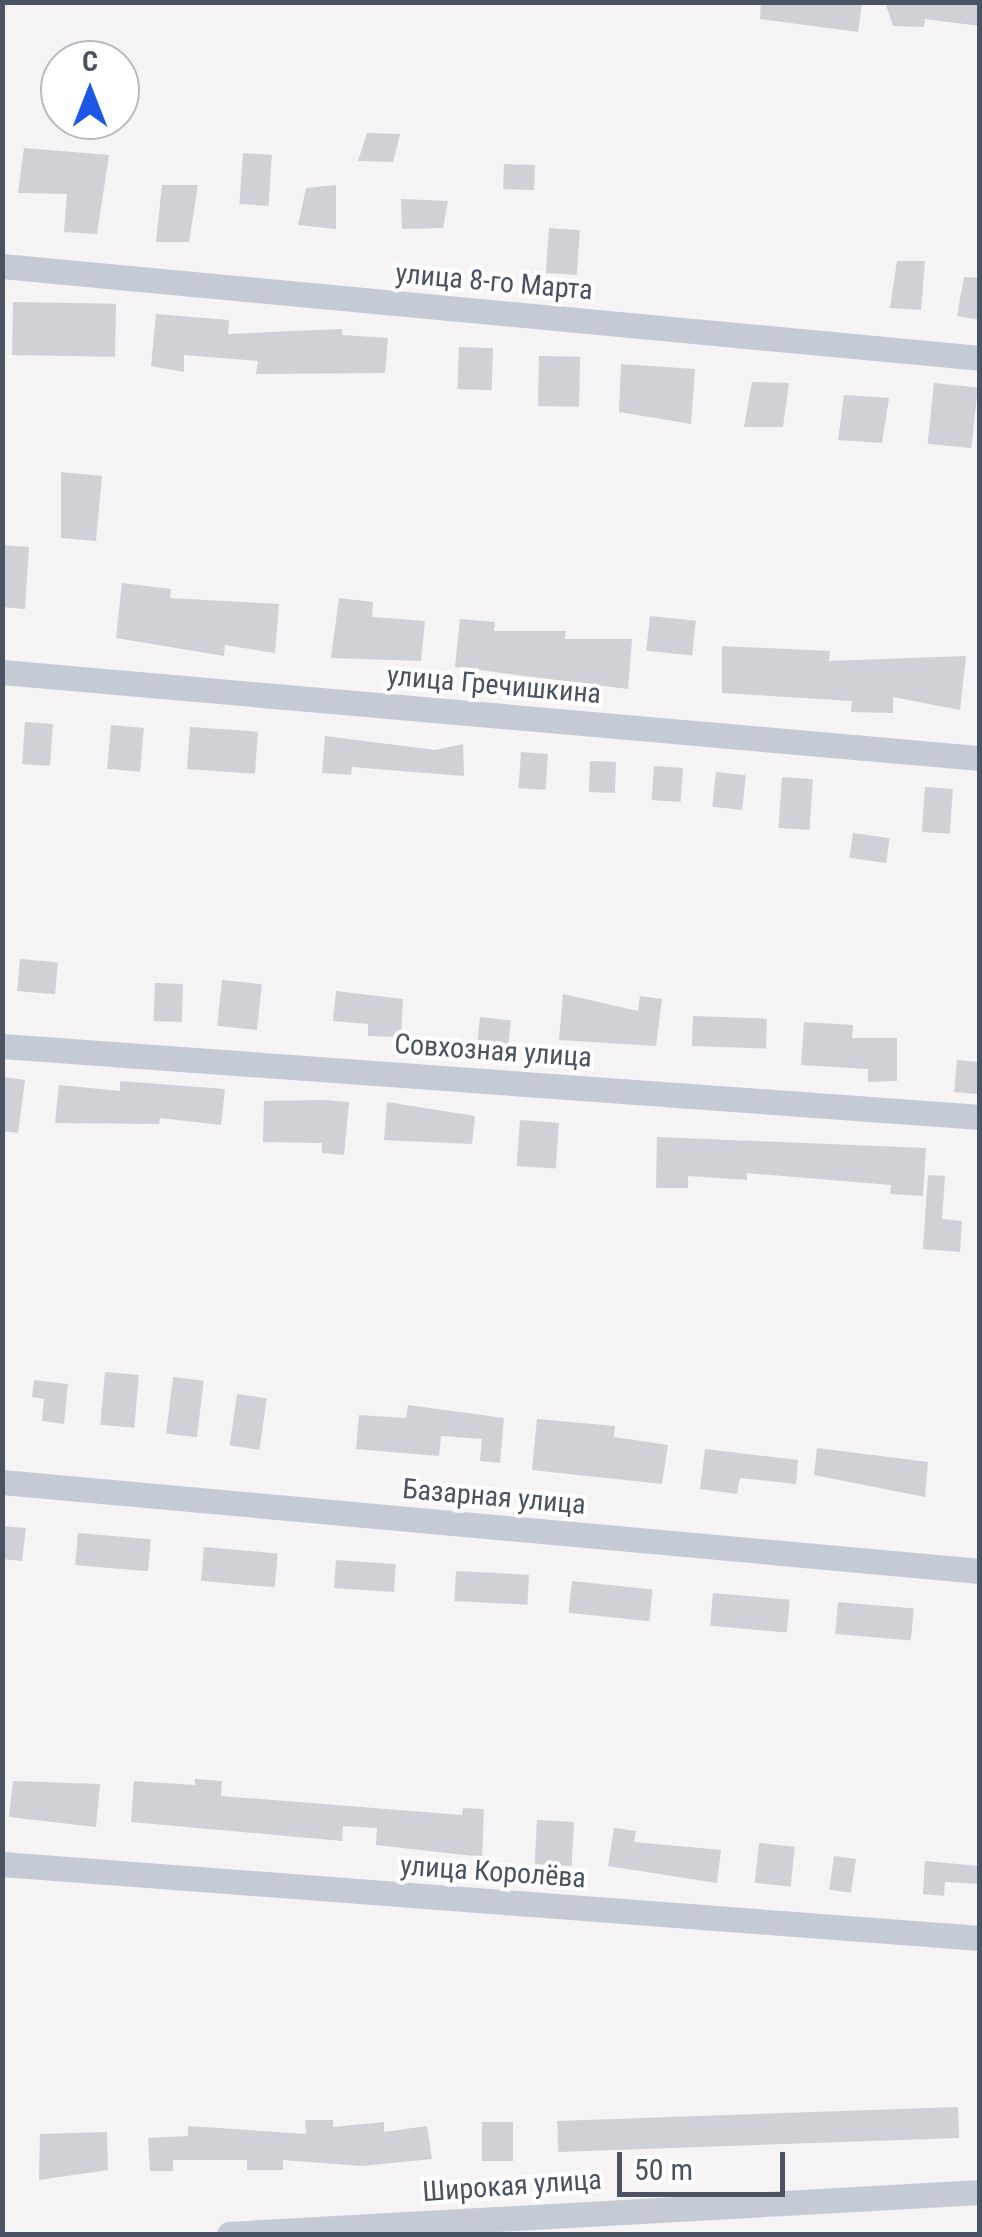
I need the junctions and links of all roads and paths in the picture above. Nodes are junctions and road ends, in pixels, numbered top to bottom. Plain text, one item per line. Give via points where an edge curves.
1 (2, 266) edge
2 (980, 358) edge
3 (2, 672) edge
4 (980, 758) edge
5 (2, 1046) edge
6 (980, 1117) edge
7 (2, 1482) edge
8 (980, 1571) edge
9 (2, 1864) edge
10 (980, 1938) edge
11 (980, 2192) edge
12 (228, 2234) edge

1 - 2 street, улица 8-го Марта
3 - 4 street, улица Гречишкина
5 - 6 street, Совхозная улица
7 - 8 street, Базарная улица
9 - 10 street, улица Королёва
11 - 12 street, Широкая улица

